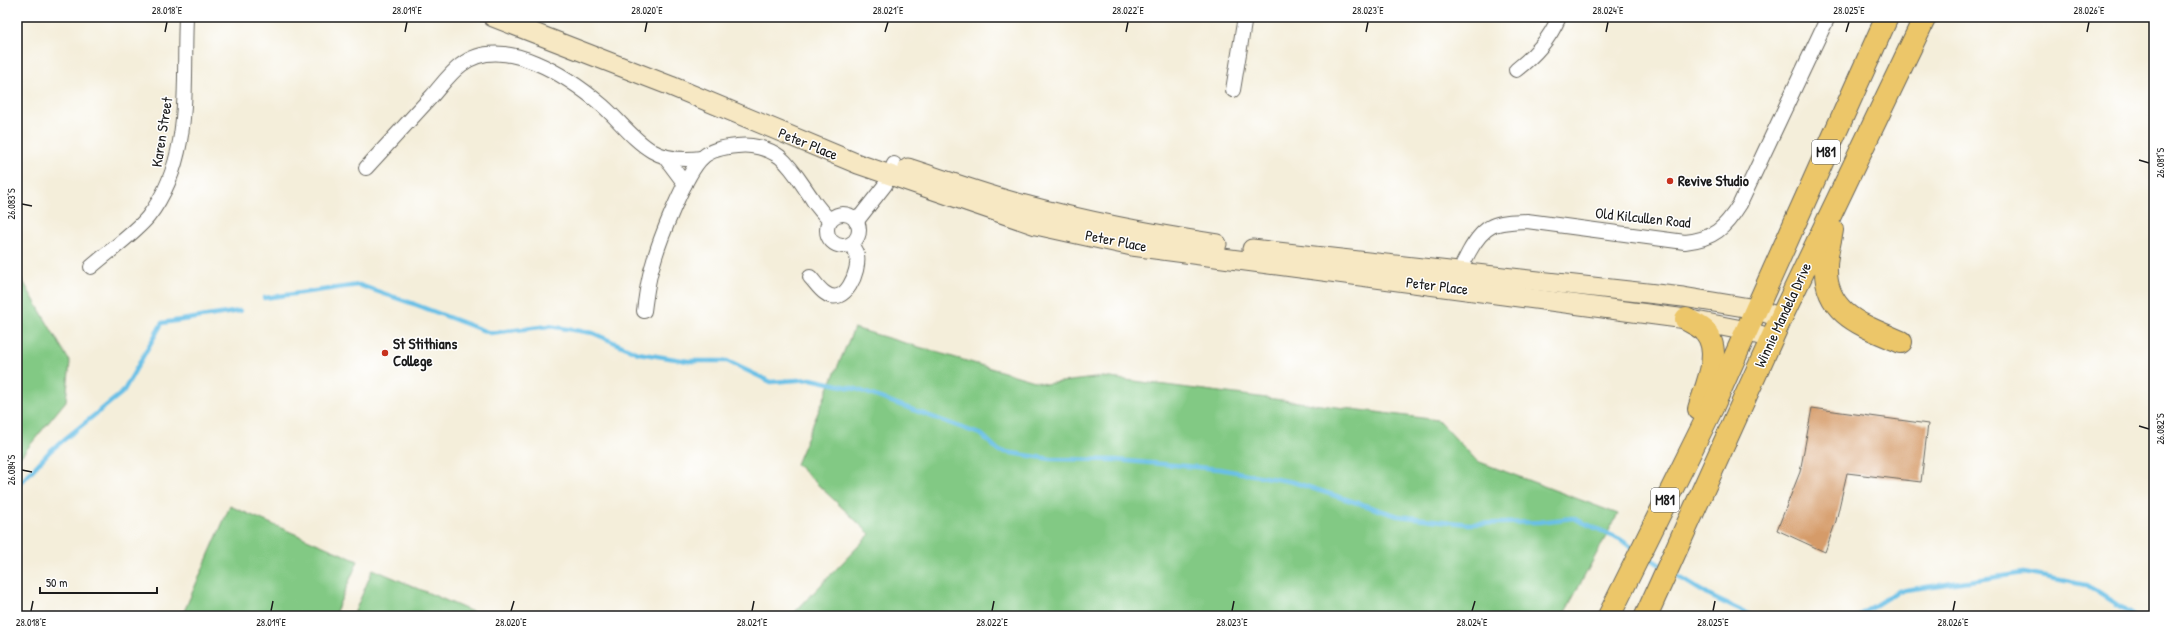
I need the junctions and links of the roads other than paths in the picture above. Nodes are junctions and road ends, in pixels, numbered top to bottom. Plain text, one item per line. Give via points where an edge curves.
1 (186, 17) edge
2 (493, 17) edge
3 (516, 17) edge
4 (1245, 17) edge
5 (1559, 17) edge
6 (1828, 17) edge
7 (1887, 17) edge
8 (1925, 17) edge
9 (1516, 70) dead end
10 (1233, 90) dead end
11 (664, 156) junction
12 (702, 158) junction
13 (366, 168) dead end
14 (892, 169) junction
15 (685, 184) junction
16 (1836, 206) junction
17 (830, 221) junction
18 (856, 222) junction
19 (851, 244) junction
20 (91, 267) dead end
21 (810, 277) dead end
22 (1458, 279) junction
23 (1756, 309) junction
24 (644, 311) dead end
25 (1781, 318) junction
26 (1686, 319) junction
27 (1747, 331) junction
28 (1772, 339) junction
29 (1901, 342) dead end
30 (1680, 469) junction
31 (1609, 616) edge
32 (1646, 616) edge

1 - 20 street, Karen Street via 186,79 182,130 180,148 170,182 147,218
2 - 14 main road, Peter Place via 671,86 761,125
3 - 14 main road, Peter Place
4 - 10 street
5 - 9 street via 1537,52
6 - 22 street, Old Kilcullen Road via 1740,204 1722,230 1698,240 1685,242 1527,221 1503,222 1482,231
7 - 23 main road, Winnie Mandela Drive / M81
8 - 16 main road, Winnie Mandela Drive / M81
11 - 12 street via 686,160
11 - 13 street via 644,145 603,106 569,81 544,66 521,57 504,54 484,55 461,65
11 - 15 street
12 - 15 street
12 - 17 street via 721,148 743,145 763,148 779,156 794,172
14 - 18 street via 885,185
14 - 22 main road, Peter Place via 945,187 1024,222 1132,246
15 - 24 street via 653,262
16 - 25 main road, Winnie Mandela Drive / M81
16 - 29 main road via 1826,266 1827,288 1835,303 1852,320
17 - 18 street via 843,214 851,216
17 - 19 street via 827,229 831,241 838,246
18 - 19 street via 858,234
19 - 21 street via 857,256 857,268 851,284 842,294 835,296 825,293
22 - 23 main road, Peter Place via 1683,297
22 - 26 main road, Peter Place
23 - 25 main road, Peter Place
23 - 27 main road, Winnie Mandela Drive / M81
25 - 28 main road, Winnie Mandela Drive / M81
26 - 27 main road, Peter Place
26 - 30 main road via 1700,327 1708,336 1713,355 1710,374
27 - 28 main road, Peter Place
27 - 30 main road, Winnie Mandela Drive / M81 via 1712,408
28 - 32 main road, Winnie Mandela Drive / M81
30 - 31 main road, Winnie Mandela Drive / M81

